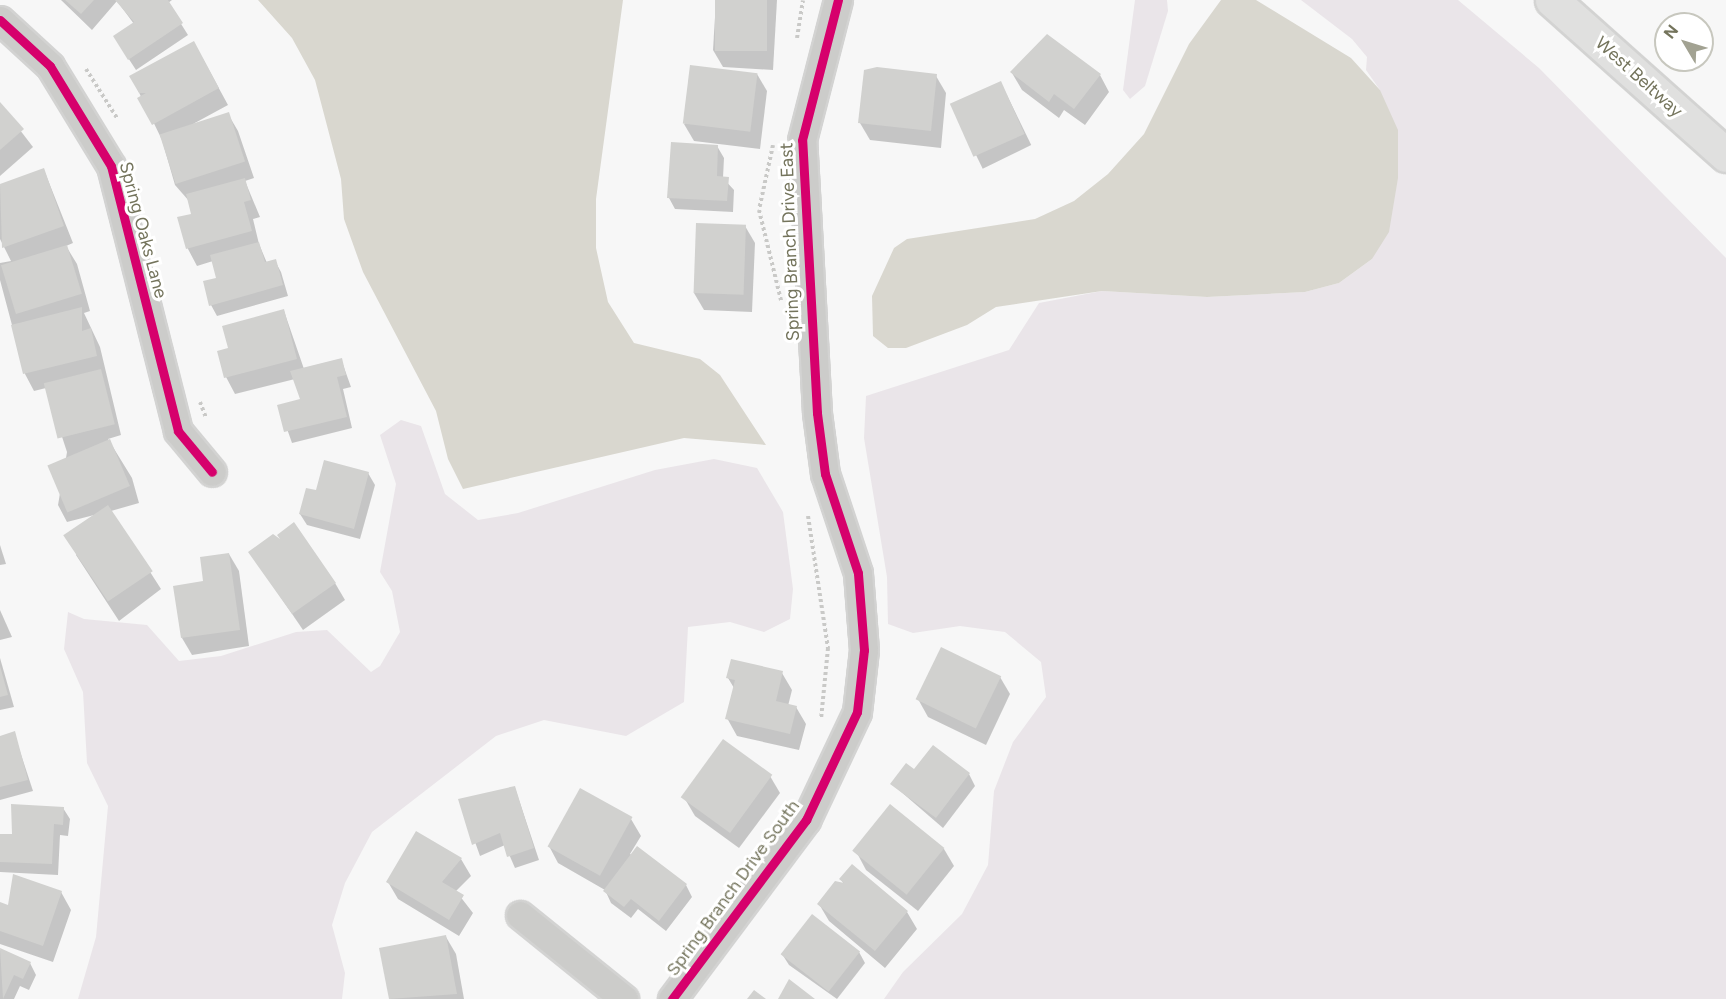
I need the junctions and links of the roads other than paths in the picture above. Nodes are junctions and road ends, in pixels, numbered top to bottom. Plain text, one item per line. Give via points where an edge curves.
1 (838, 0) edge
2 (1552, 0) edge
3 (0, 20) edge
4 (1726, 154) edge
5 (823, 450) joint
6 (212, 472) dead end
7 (520, 915) dead end
8 (624, 999) edge
9 (672, 999) edge

1 - 5 street, Spring Branch Drive East via 802,140 808,320
2 - 4 highway, West Beltway
3 - 6 street, Spring Oaks Lane via 50,66 111,166 178,431
5 - 9 street, Spring Branch Drive South via 825,474 858,573 864,650 856,712 806,820
7 - 8 street

